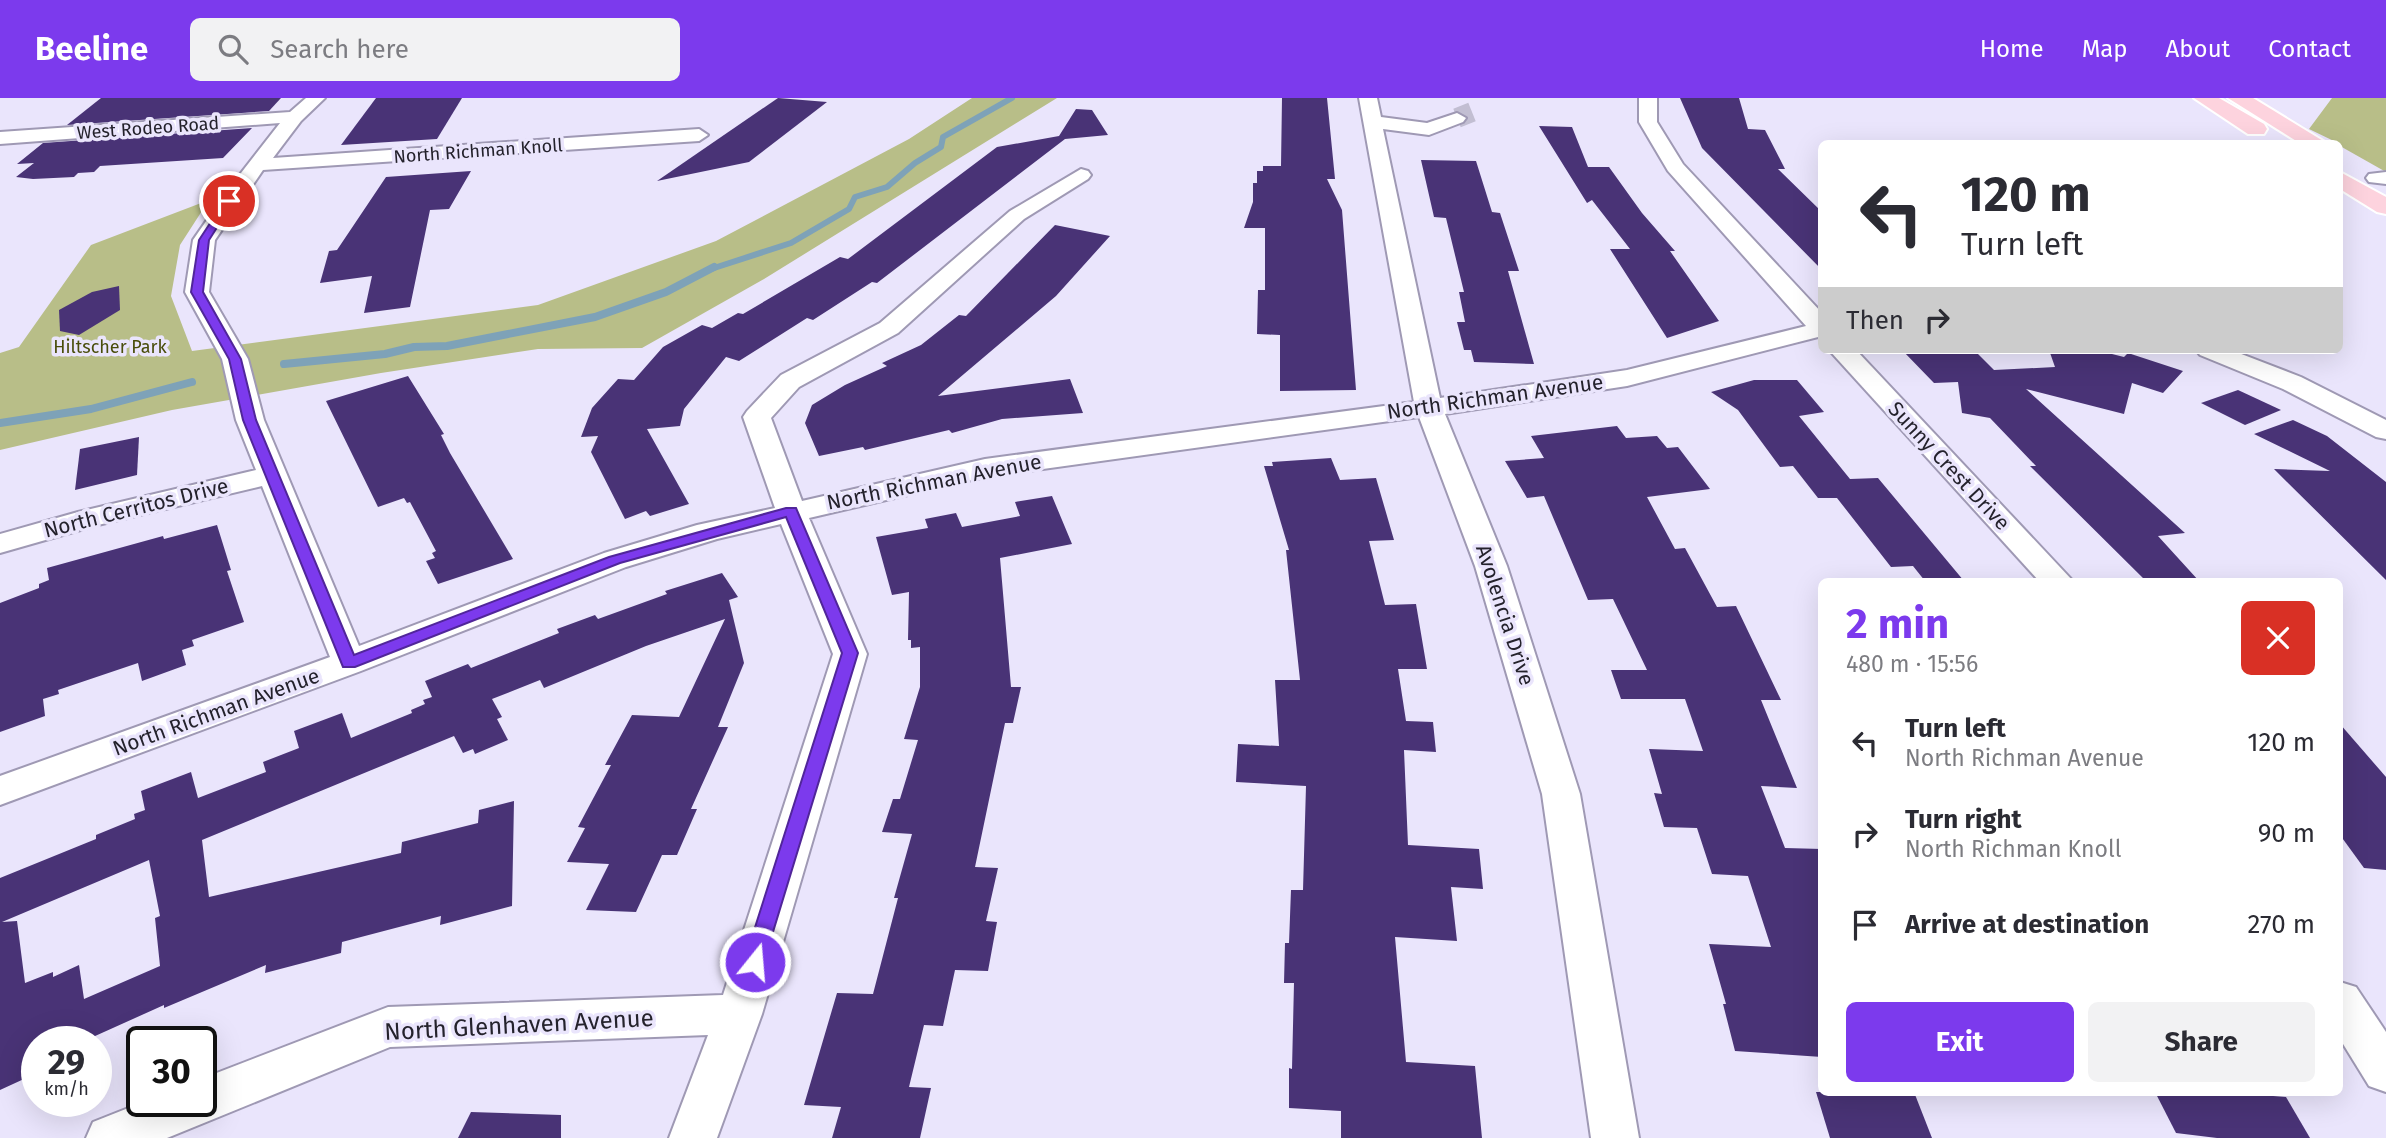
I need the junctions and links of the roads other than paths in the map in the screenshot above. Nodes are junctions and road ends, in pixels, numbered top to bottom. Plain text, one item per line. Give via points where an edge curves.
1 (316, 98) edge
2 (1648, 98) edge
3 (2204, 98) edge
4 (2238, 98) edge
5 (295, 117) junction
6 (1457, 118) tunnel mouth
7 (1430, 129) junction
8 (1378, 130) edge
9 (699, 135) dead end
10 (0, 138) edge
11 (2273, 140) edge
12 (2310, 140) edge
13 (1419, 147) dead end
14 (2343, 159) edge
15 (257, 165) junction
16 (1081, 174) dead end
17 (2383, 180) edge
18 (2343, 181) edge
19 (2386, 206) edge
20 (1818, 324) edge
21 (1818, 329) edge
22 (1846, 354) edge
23 (2219, 354) edge
24 (1429, 408) junction
25 (2386, 431) edge
26 (272, 475) junction
27 (791, 511) junction
28 (0, 544) edge
29 (2054, 578) edge
30 (349, 663) junction
31 (0, 791) edge
32 (2343, 1006) edge
33 (739, 1014) junction
34 (2386, 1071) edge
35 (110, 1138) edge
36 (693, 1138) edge
37 (1615, 1138) edge

1 - 5 street
2 - 20 street via 1648,122 1675,167
3 - 11 main road
4 - 12 main road
5 - 10 street, West Rodeo Road
5 - 15 street
6 - 7 street
7 - 8 street
7 - 13 street via 1429,140
8 - 24 street, Avolencia Drive
9 - 15 street, North Richman Knoll
14 - 17 main road
15 - 26 street via 204,240 197,292 235,359 250,420
16 - 27 street via 1017,215 889,328 790,381 757,417
18 - 19 main road
21 - 24 street, North Richman Avenue via 1628,378
22 - 29 street, Sunny Crest Drive
23 - 25 street via 2292,383
24 - 27 street, North Richman Avenue via 985,468
24 - 37 street, Avolencia Drive via 1491,566 1561,794
26 - 28 street, North Cerritos Drive
26 - 30 street
27 - 30 street, North Richman Avenue via 615,560
27 - 33 street via 850,653
30 - 31 street, North Richman Avenue
32 - 34 street
33 - 35 street, North Glenhaven Avenue via 388,1027
33 - 36 street

